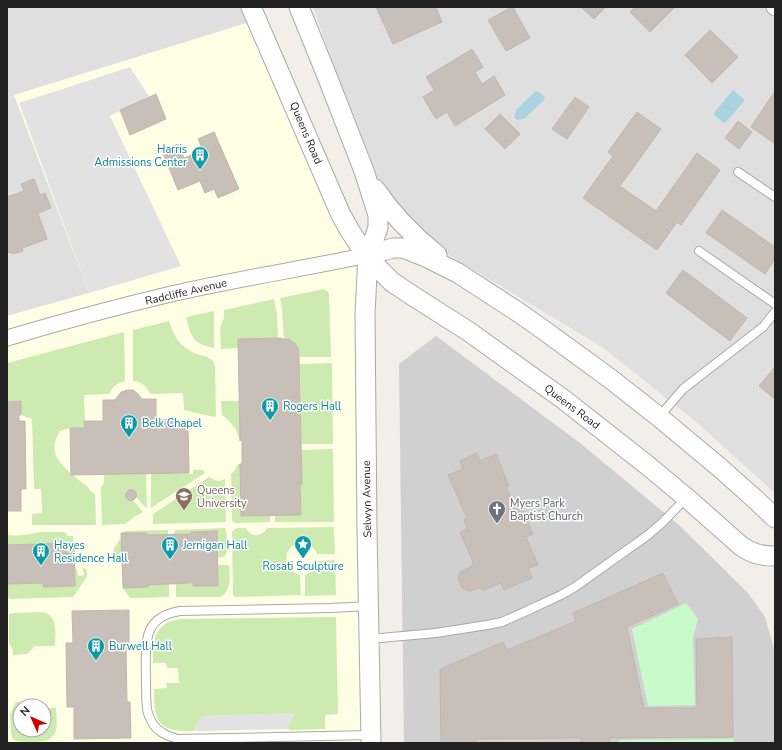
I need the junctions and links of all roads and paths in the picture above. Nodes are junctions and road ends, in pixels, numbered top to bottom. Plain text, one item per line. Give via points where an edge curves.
1 (251, 7) edge
2 (299, 7) edge
3 (364, 171) junction
4 (738, 172) dead end
5 (775, 197) edge
6 (699, 251) dead end
7 (368, 255) junction
8 (458, 273) junction
9 (775, 304) edge
10 (775, 312) edge
11 (7, 338) edge
12 (659, 417) junction
13 (686, 498) junction
14 (775, 518) edge
15 (775, 556) edge
16 (369, 606) junction
17 (369, 639) junction
18 (371, 739) edge

1 - 7 street, Queens Road via 341,216
2 - 3 street
3 - 7 street via 377,208 379,225
3 - 8 street via 399,220
4 - 5 lane
6 - 9 lane
7 - 8 street via 403,248
7 - 11 street, Radcliffe Avenue via 171,294
7 - 13 street, Queens Road via 392,282 468,331 563,399
7 - 16 street, Selwyn Avenue via 365,314
8 - 12 street via 545,331
10 - 12 lane via 763,327 683,389
12 - 14 street
13 - 15 street, Queens Road via 750,552
13 - 17 lane via 640,541 575,587 502,622 430,634
16 - 17 street, Selwyn Avenue
16 - 18 lane via 180,611 166,615 154,624 148,638 146,698 149,716 157,730 178,739
17 - 18 street, Selwyn Avenue

